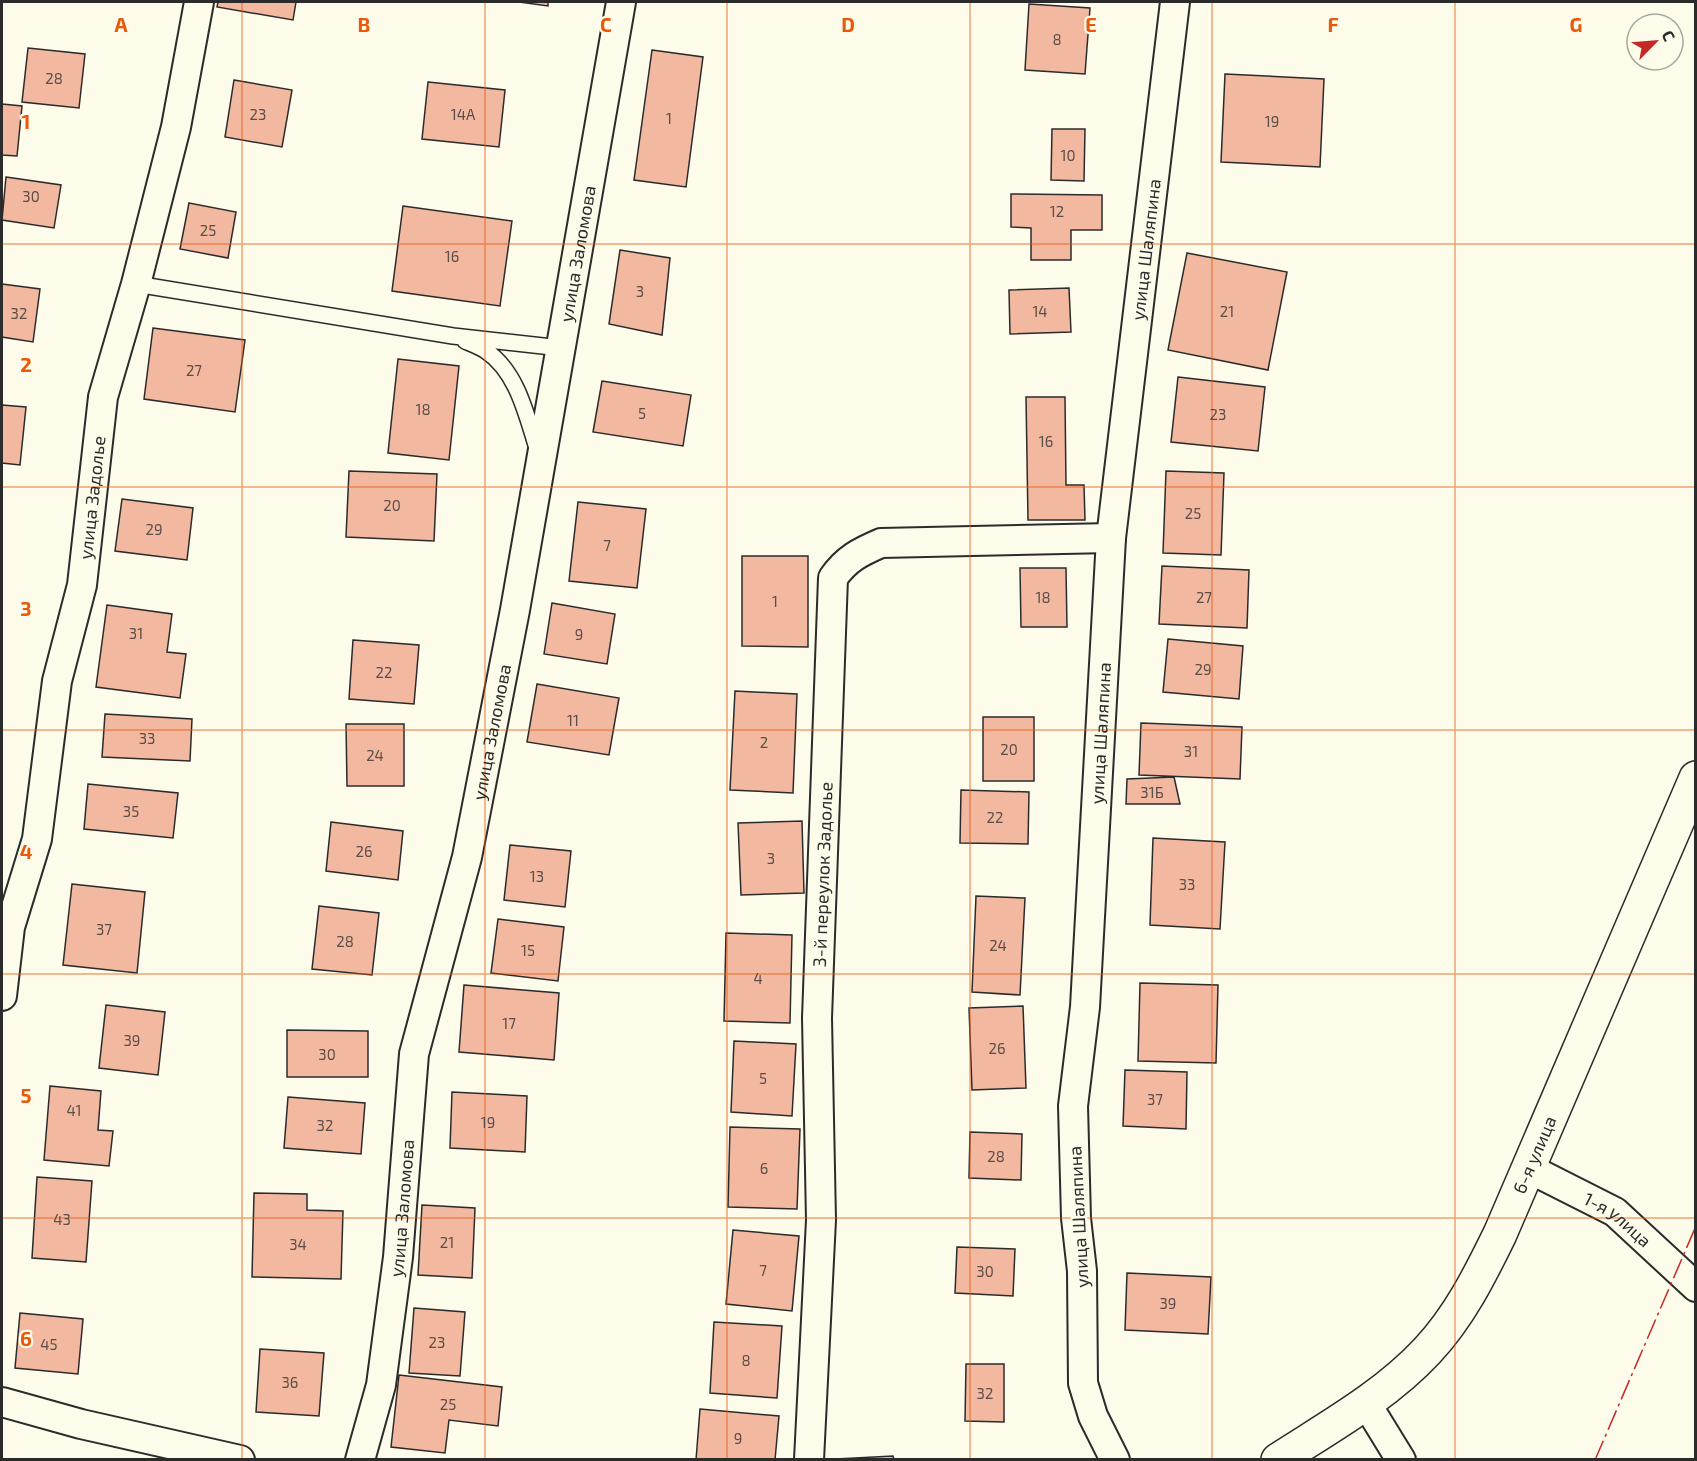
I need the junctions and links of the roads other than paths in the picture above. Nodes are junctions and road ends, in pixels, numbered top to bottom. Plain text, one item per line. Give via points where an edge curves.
1 (199, 2) edge
2 (621, 2) edge
3 (1175, 2) edge
4 (136, 284) junction
5 (453, 336) junction
6 (561, 348) junction
7 (541, 459) junction
8 (1111, 538) junction
9 (1695, 778) edge
10 (2, 996) edge
11 (1528, 1168) junction
12 (1695, 1287) edge
13 (2, 1402) edge
14 (1366, 1403) junction
15 (240, 1460) edge
16 (360, 1460) edge
17 (809, 1460) edge
18 (1115, 1460) edge
19 (1278, 1460) edge
20 (1401, 1460) edge

1 - 4 street, улица Задолье via 176,127
2 - 6 street, улица Заломова
3 - 8 street, улица Шаляпина
4 - 5 lane
4 - 10 street, улица Задолье via 102,397 82,585 57,681 37,840 10,927
5 - 6 lane
5 - 7 lane via 488,352 508,376 521,398
6 - 7 street, улица Заломова
7 - 16 street, улица Заломова via 467,857 414,1054 398,1257 381,1385
8 - 17 street, 3-й переулок Задолье via 880,543 856,553 833,578 818,1018 821,1220
8 - 18 street, улица Шаляпина via 1085,1007 1073,1106 1076,1218 1082,1271 1083,1383 1093,1416
9 - 11 street, 6-я улица
11 - 12 street, 1-я улица via 1615,1212
11 - 14 street, 6-я улица via 1479,1278 1454,1316 1427,1351
13 - 15 street
14 - 19 street, 6-я улица
14 - 20 street

